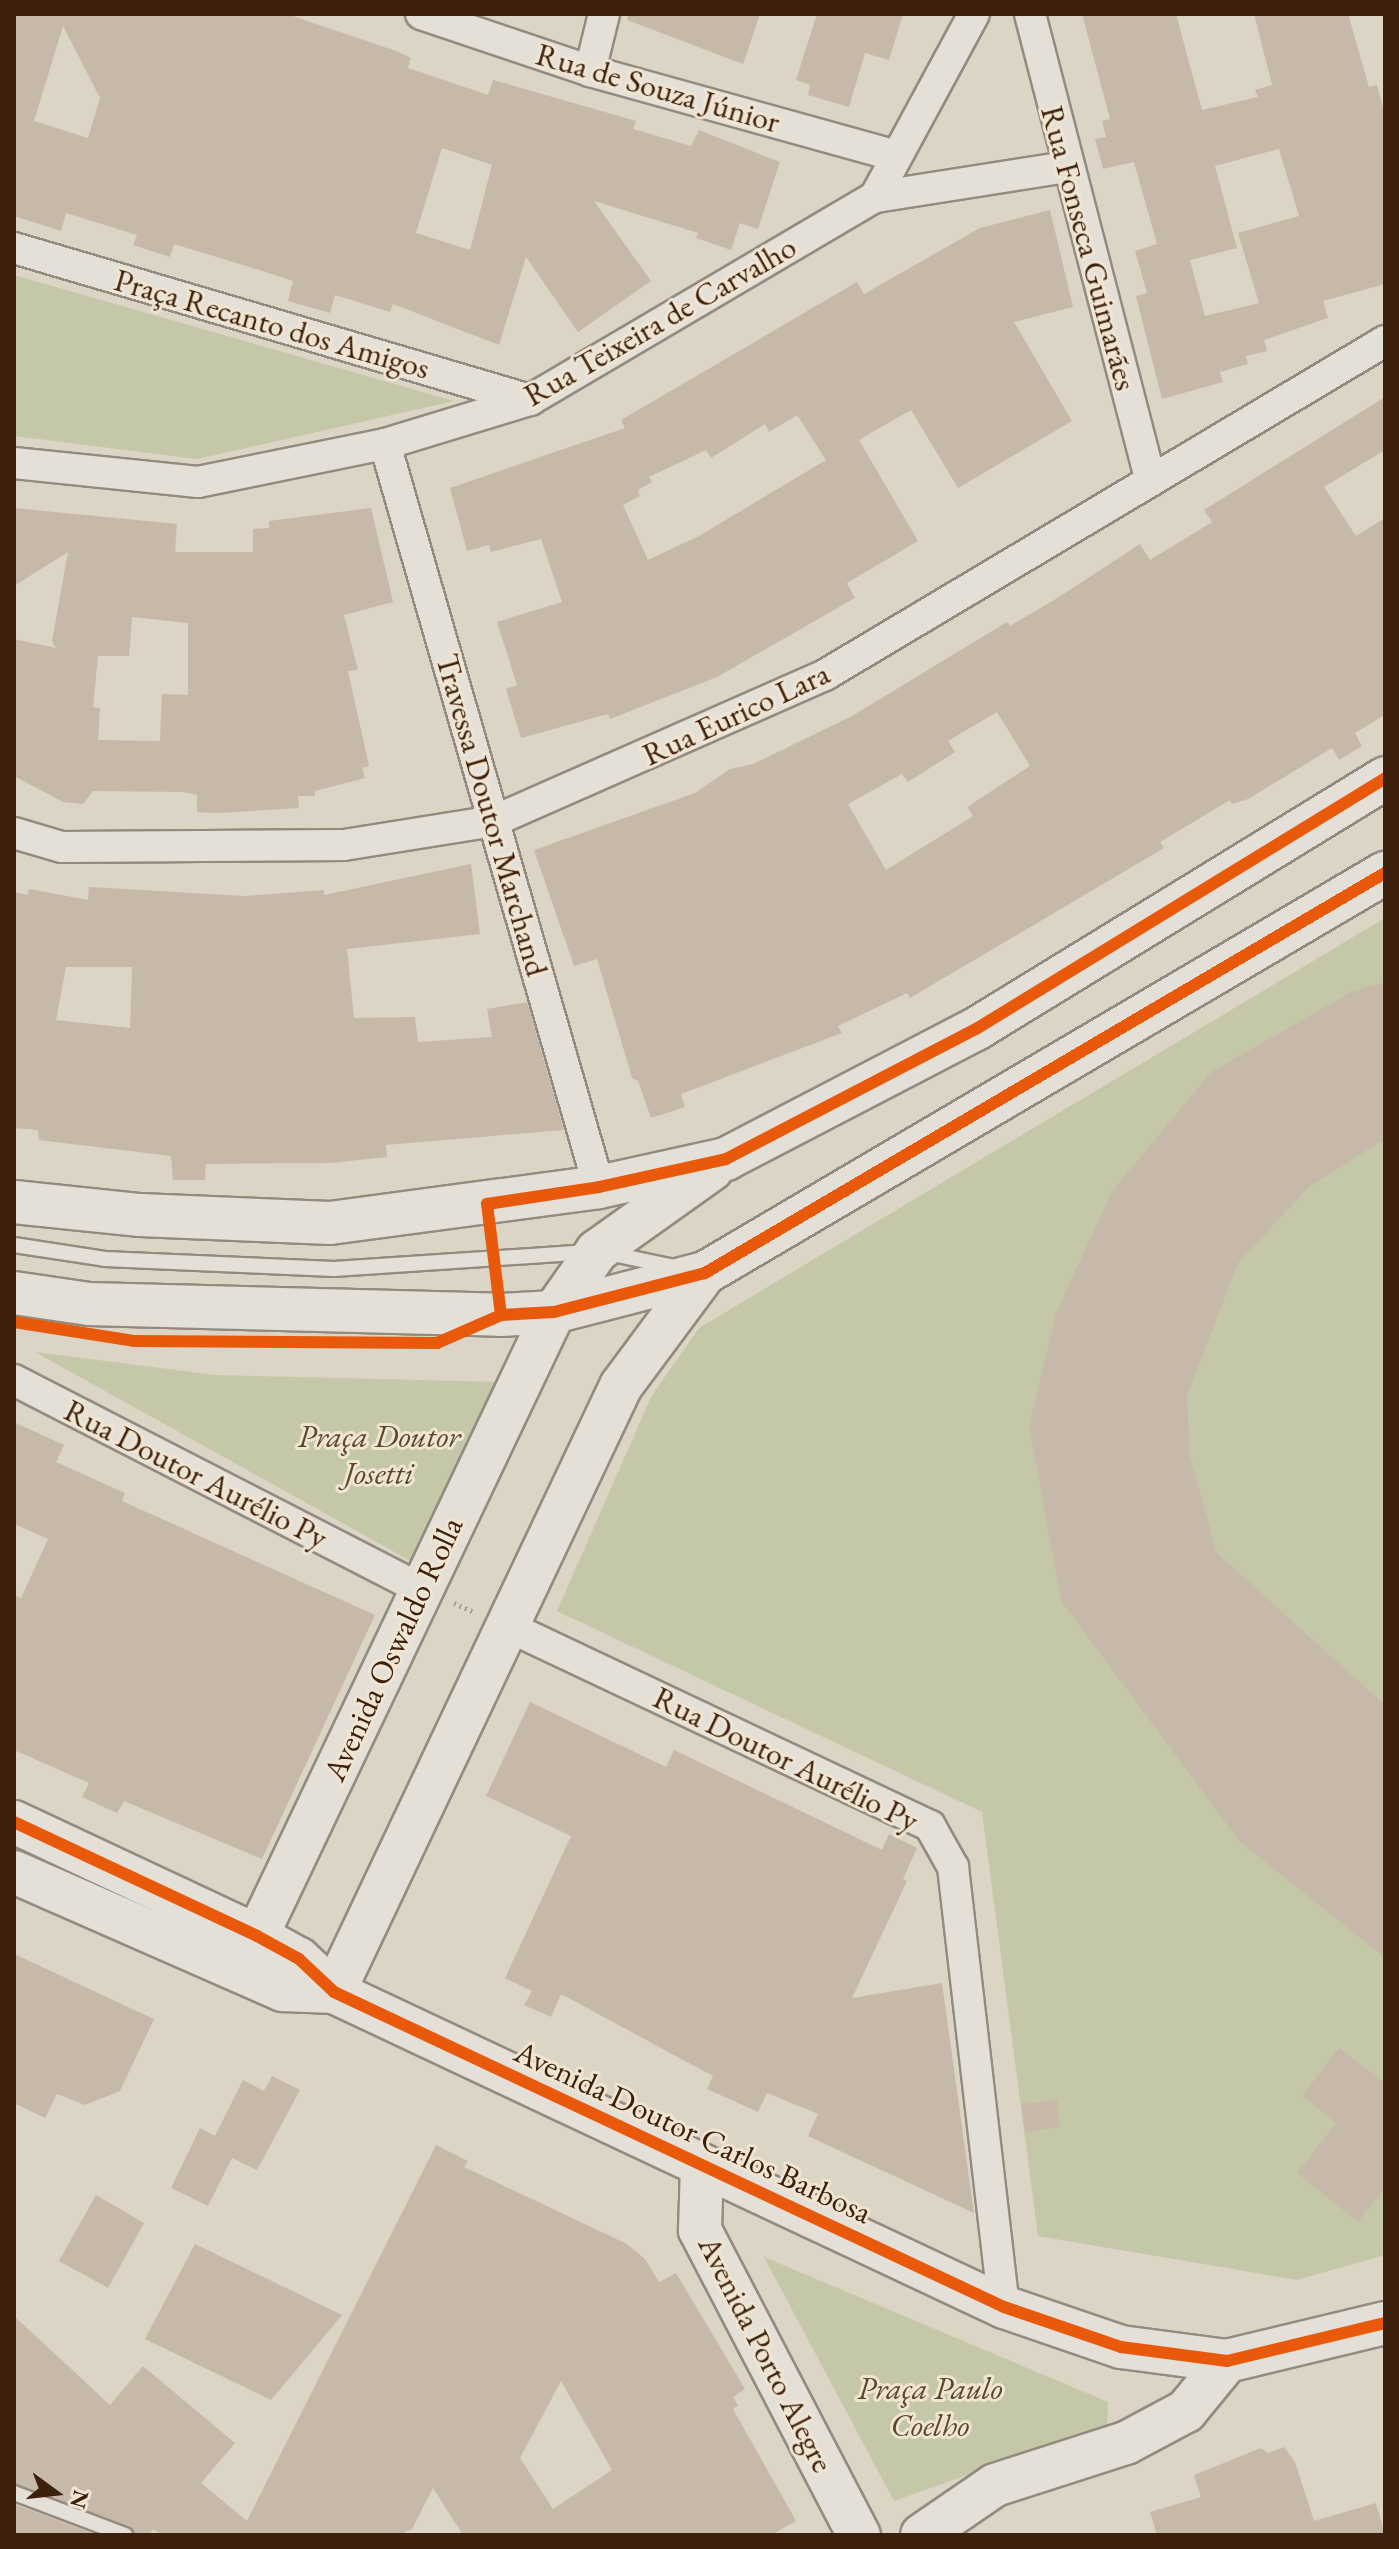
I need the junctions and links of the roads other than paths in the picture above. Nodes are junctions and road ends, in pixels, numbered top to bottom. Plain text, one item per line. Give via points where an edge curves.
1 (421, 14) edge
2 (604, 14) edge
3 (974, 14) edge
4 (1030, 14) edge
5 (590, 71) junction
6 (896, 156) junction
7 (1067, 167) junction
8 (875, 197) junction
9 (14, 248) edge
10 (1385, 341) edge
11 (530, 400) junction
12 (385, 444) junction
13 (14, 463) edge
14 (1151, 481) junction
15 (1385, 778) edge
16 (494, 821) junction
17 (14, 833) edge
18 (1385, 873) edge
19 (726, 1159) junction
20 (599, 1187) junction
21 (14, 1202) edge
22 (14, 1245) edge
23 (597, 1251) junction
24 (705, 1273) junction
25 (14, 1293) edge
26 (554, 1312) junction
27 (14, 1380) edge
28 (421, 1589) junction
29 (505, 1625) junction
30 (14, 1822) edge
31 (14, 1872) edge
32 (257, 1936) junction
33 (334, 1992) junction
34 (702, 2166) junction
35 (1004, 2307) junction
36 (1385, 2323) edge
37 (1227, 2361) junction
38 (995, 2485) junction
39 (14, 2493) edge
40 (125, 2535) edge
41 (859, 2535) edge
42 (922, 2535) edge
43 (975, 2535) edge

1 - 5 street, Rua de Souza Júnior
2 - 5 street
3 - 6 street
4 - 7 street, Rua Fonseca Guimarães
5 - 6 street, Rua de Souza Júnior
6 - 8 street
7 - 8 street, Rua Teixeira de Carvalho
7 - 14 street, Rua Fonseca Guimarães
8 - 11 street, Rua Teixeira de Carvalho
9 - 11 street, Praça Recanto dos Amigos
10 - 14 street, Rua Eurico Lara
11 - 12 street, Rua Teixeira de Carvalho
12 - 13 street, Rua Teixeira de Carvalho via 198,482
12 - 16 street, Travessa Doutor Marchand
14 - 16 street, Rua Eurico Lara via 825,675
15 - 19 street via 976,1029
16 - 17 street, Rua Eurico Lara via 344,845 62,847
16 - 20 street, Travessa Doutor Marchand
18 - 24 street
19 - 20 street
19 - 23 street, Avenida Oswaldo Rolla
20 - 21 street via 330,1223 140,1215
22 - 23 lane via 105,1259 334,1269
23 - 24 lane
23 - 26 street, Avenida Oswaldo Rolla
24 - 26 street
24 - 29 street via 621,1386
25 - 26 street via 89,1304
26 - 28 street, Avenida Oswaldo Rolla
27 - 28 street, Rua Doutor Aurélio Py
28 - 32 street, Avenida Oswaldo Rolla
29 - 33 street
29 - 35 street, Rua Doutor Aurélio Py via 930,1826 953,1867
30 - 32 street, Avenida Doutor Carlos Barbosa
31 - 33 street, Avenida Doutor Carlos Barbosa via 283,1990
32 - 33 street, Avenida Doutor Carlos Barbosa via 299,1959
33 - 34 street, Avenida Doutor Carlos Barbosa
34 - 35 street, Avenida Doutor Carlos Barbosa
34 - 41 street, Avenida Porto Alegre via 700,2230
35 - 37 street, Avenida Doutor Carlos Barbosa via 1121,2347
36 - 37 street, Avenida Doutor Carlos Barbosa
37 - 38 street via 1186,2411 1174,2418 1126,2443
38 - 42 street
38 - 43 street
39 - 40 lane

